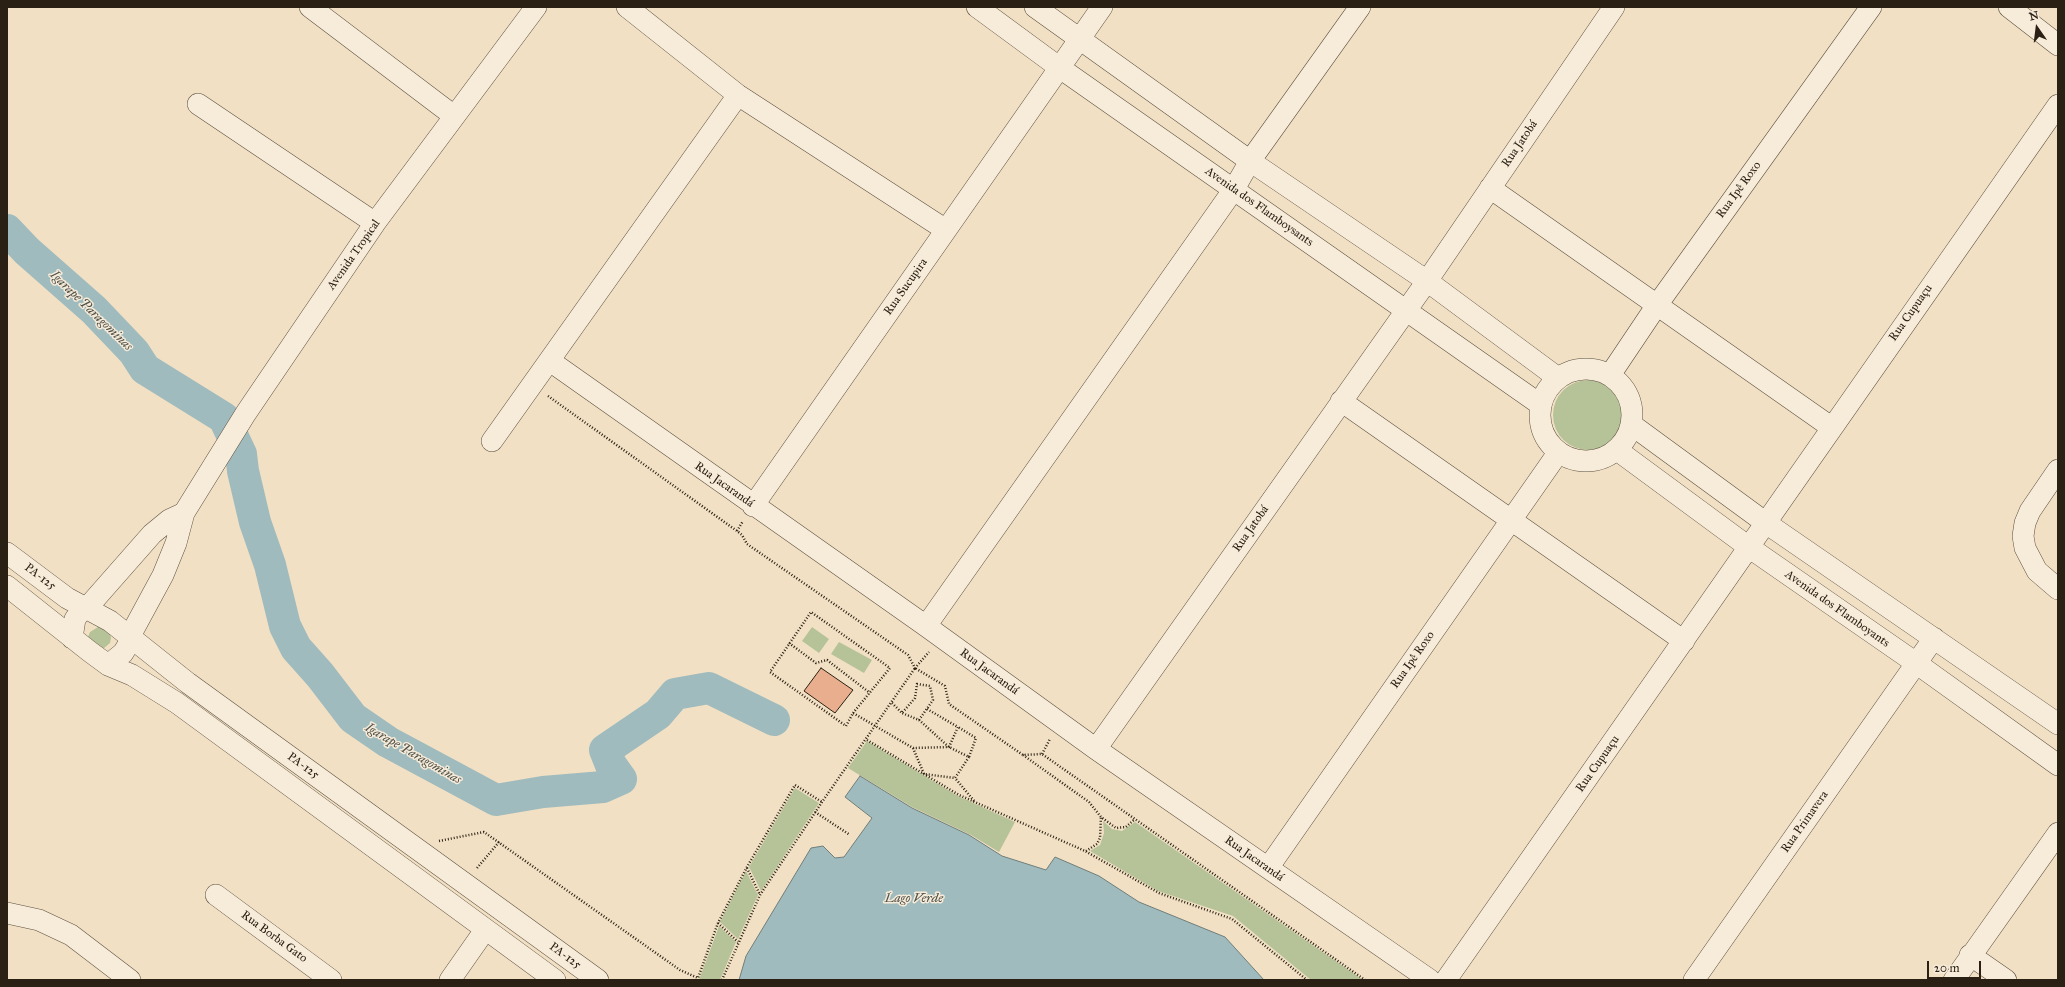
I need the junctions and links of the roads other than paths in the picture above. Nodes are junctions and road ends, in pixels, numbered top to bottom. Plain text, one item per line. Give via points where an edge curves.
1 (310, 7) edge
2 (536, 7) edge
3 (627, 7) edge
4 (977, 7) edge
5 (1035, 7) edge
6 (1102, 7) edge
7 (1360, 7) edge
8 (1614, 7) edge
9 (1871, 7) edge
10 (2009, 7) edge
11 (1080, 40) junction
12 (2058, 45) edge
13 (1060, 68) junction
14 (738, 95) junction
15 (198, 104) dead end
16 (2058, 105) edge
17 (454, 116) junction
18 (1250, 161) junction
19 (1490, 188) junction
20 (1234, 189) junction
21 (375, 223) junction
22 (946, 230) junction
23 (1427, 281) junction
24 (1657, 305) junction
25 (1405, 310) junction
26 (550, 361) junction
27 (1610, 375) junction
28 (1558, 378) junction
29 (1341, 400) junction
30 (1541, 405) junction
31 (1632, 425) junction
32 (1831, 427) junction
33 (492, 441) dead end
34 (1617, 450) junction
35 (1558, 453) junction
36 (2058, 470) edge
37 (753, 506) junction
38 (184, 512) junction
39 (1511, 520) junction
40 (1766, 523) junction
41 (1750, 548) junction
42 (7, 553) edge
43 (7, 586) edge
44 (2058, 589) edge
45 (86, 609) junction
46 (926, 626) junction
47 (130, 636) junction
48 (72, 638) junction
49 (1934, 638) junction
50 (1684, 641) junction
51 (1916, 663) junction
52 (108, 665) junction
53 (2058, 724) edge
54 (1096, 749) junction
55 (2058, 766) edge
56 (2058, 833) edge
57 (1268, 868) junction
58 (216, 895) dead end
59 (7, 913) edge
60 (485, 930) junction
61 (1970, 955) junction
62 (130, 980) edge
63 (331, 980) edge
64 (450, 980) edge
65 (555, 980) edge
66 (598, 980) edge
67 (1430, 980) edge
68 (1446, 980) edge
69 (1694, 980) edge
70 (1954, 980) edge
71 (2006, 980) edge

1 - 17 street
2 - 17 street, Avenida Tropical
3 - 14 street
4 - 13 street, Avenida dos Flamboysants
5 - 11 street
6 - 11 street, Rua Sucupira
7 - 18 street
8 - 19 street, Rua Jatobá
9 - 24 street, Rua Ipê Roxo
10 - 12 street
11 - 13 street, Rua Sucupira
11 - 18 street
13 - 20 street, Avenida dos Flamboysants
13 - 22 street, Rua Sucupira
14 - 22 street
14 - 26 street
15 - 21 street
16 - 32 street, Rua Cupuaçu
17 - 21 street, Avenida Tropical
18 - 20 street
18 - 23 street
19 - 23 street, Rua Jatobá
19 - 24 street
20 - 25 street, Avenida dos Flamboysants
20 - 46 street
21 - 38 street, Avenida Tropical via 246,413
22 - 37 street, Rua Sucupira
23 - 25 street, Rua Jatobá
23 - 28 street
24 - 27 street, Rua Ipê Roxo
24 - 32 street
25 - 29 street, Rua Jatobá
25 - 30 street, Avenida dos Flamboysants
26 - 33 street
26 - 37 street, Rua Jacarandá
27 - 28 street via 1593,369 1574,370
27 - 31 street via 1621,384 1629,396 1633,410
28 - 30 street via 1547,390
29 - 39 street
29 - 54 street, Rua Jatobá
30 - 35 street via 1540,422 1544,434
31 - 34 street via 1627,439
31 - 40 street
32 - 40 street, Rua Cupuaçu
34 - 35 street via 1604,458 1588,462 1572,460
34 - 41 street, Avenida dos Flamboyants
35 - 39 street, Rua Ipê Roxo
36 - 44 street via 2030,511 2023,536 2025,548 2036,571
37 - 46 street, Rua Jacarandá
38 - 45 street via 152,534
38 - 47 street via 164,575
39 - 50 street
39 - 57 street, Rua Ipê Roxo
40 - 41 street, Rua Cupuaçu
40 - 49 street
41 - 50 street, Rua Cupuaçu
41 - 51 street, Avenida dos Flamboyants
42 - 45 street, PA-125 / PA-125 via 67,598
43 - 48 street, PA-125 / PA-125
45 - 47 street, PA-125 / PA-125 via 110,621
45 - 48 street via 75,619
46 - 54 street, Rua Jacarandá
47 - 52 street via 123,653
47 - 66 street, PA-125 / PA-125 via 188,683
48 - 52 street, PA-125 / PA-125
49 - 51 street, Rua Primavera
49 - 53 street
50 - 68 street, Rua Cupuaçu
51 - 55 street, Avenida dos Flamboyants
51 - 69 street, Rua Primavera
52 - 60 street, PA-125 / PA-125 via 132,675 176,703
54 - 57 street, Rua Jacarandá
56 - 61 street
57 - 67 street, Rua Jacarandá
58 - 63 street, Rua Borba Gato
59 - 62 street via 39,920 79,941
60 - 64 street
60 - 65 street, PA-125 / PA-125
61 - 70 street
61 - 71 street

